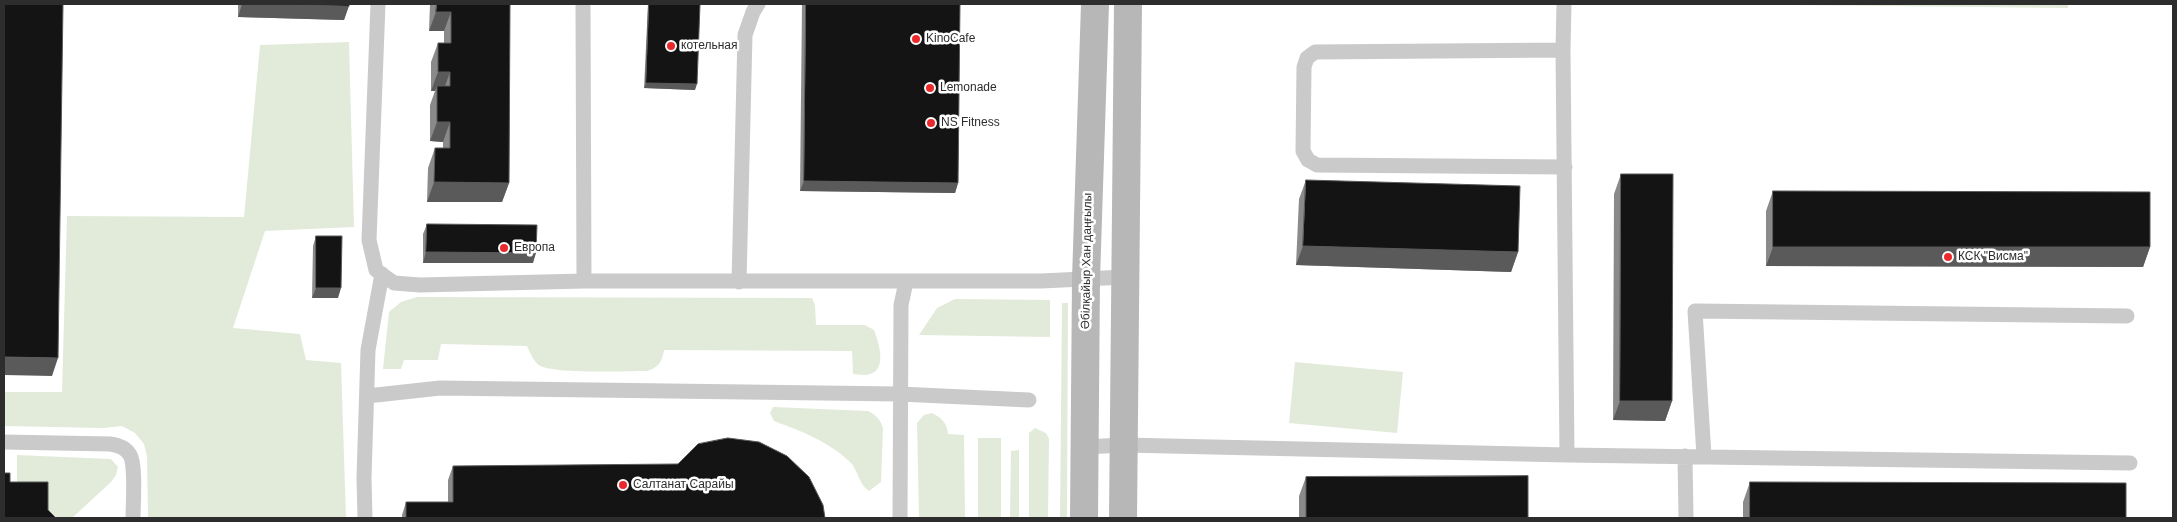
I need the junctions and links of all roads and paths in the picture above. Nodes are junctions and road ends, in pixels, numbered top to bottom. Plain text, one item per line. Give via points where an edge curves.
1 (378, 4) edge
2 (583, 4) edge
3 (758, 4) edge
4 (1095, 4) edge
5 (1128, 4) edge
6 (1564, 4) edge
7 (1564, 50) junction
8 (1565, 167) junction
9 (382, 274) junction
10 (1126, 277) junction
11 (1086, 280) junction
12 (584, 281) junction
13 (739, 282) junction
14 (906, 282) junction
15 (2128, 316) dead end
16 (899, 394) junction
17 (366, 396) junction
18 (1029, 400) dead end
19 (4, 442) edge
20 (1124, 445) junction
21 (1084, 447) junction
22 (1567, 455) junction
23 (1685, 456) junction
24 (1704, 456) junction
25 (2130, 463) dead end
26 (134, 518) edge
27 (365, 518) edge
28 (900, 518) edge
29 (1084, 518) edge
30 (1123, 518) edge
31 (1686, 518) edge

1 - 9 lane via 369,240 376,270
2 - 12 lane
3 - 13 lane via 745,35
4 - 11 main road, Әбілқайыр Хан даңғылы
5 - 10 main road
6 - 7 lane
7 - 8 lane
7 - 8 lane via 1314,52 1304,67 1303,151 1308,160 1317,165
8 - 22 lane
9 - 12 lane via 394,283 420,284
9 - 17 lane via 368,350
10 - 11 lane
10 - 20 main road
11 - 14 lane
11 - 21 main road, Әбілқайыр Хан даңғылы
12 - 13 lane
13 - 14 lane
14 - 16 lane via 901,305
15 - 24 lane via 1695,311
16 - 17 lane via 440,388
16 - 18 lane
16 - 28 lane
17 - 27 lane
19 - 26 lane via 110,444 125,450 132,465
20 - 21 lane
20 - 22 lane
20 - 30 main road
21 - 29 main road, Әбілқайыр Хан даңғылы
22 - 23 lane
23 - 24 lane
23 - 31 lane
24 - 25 lane

